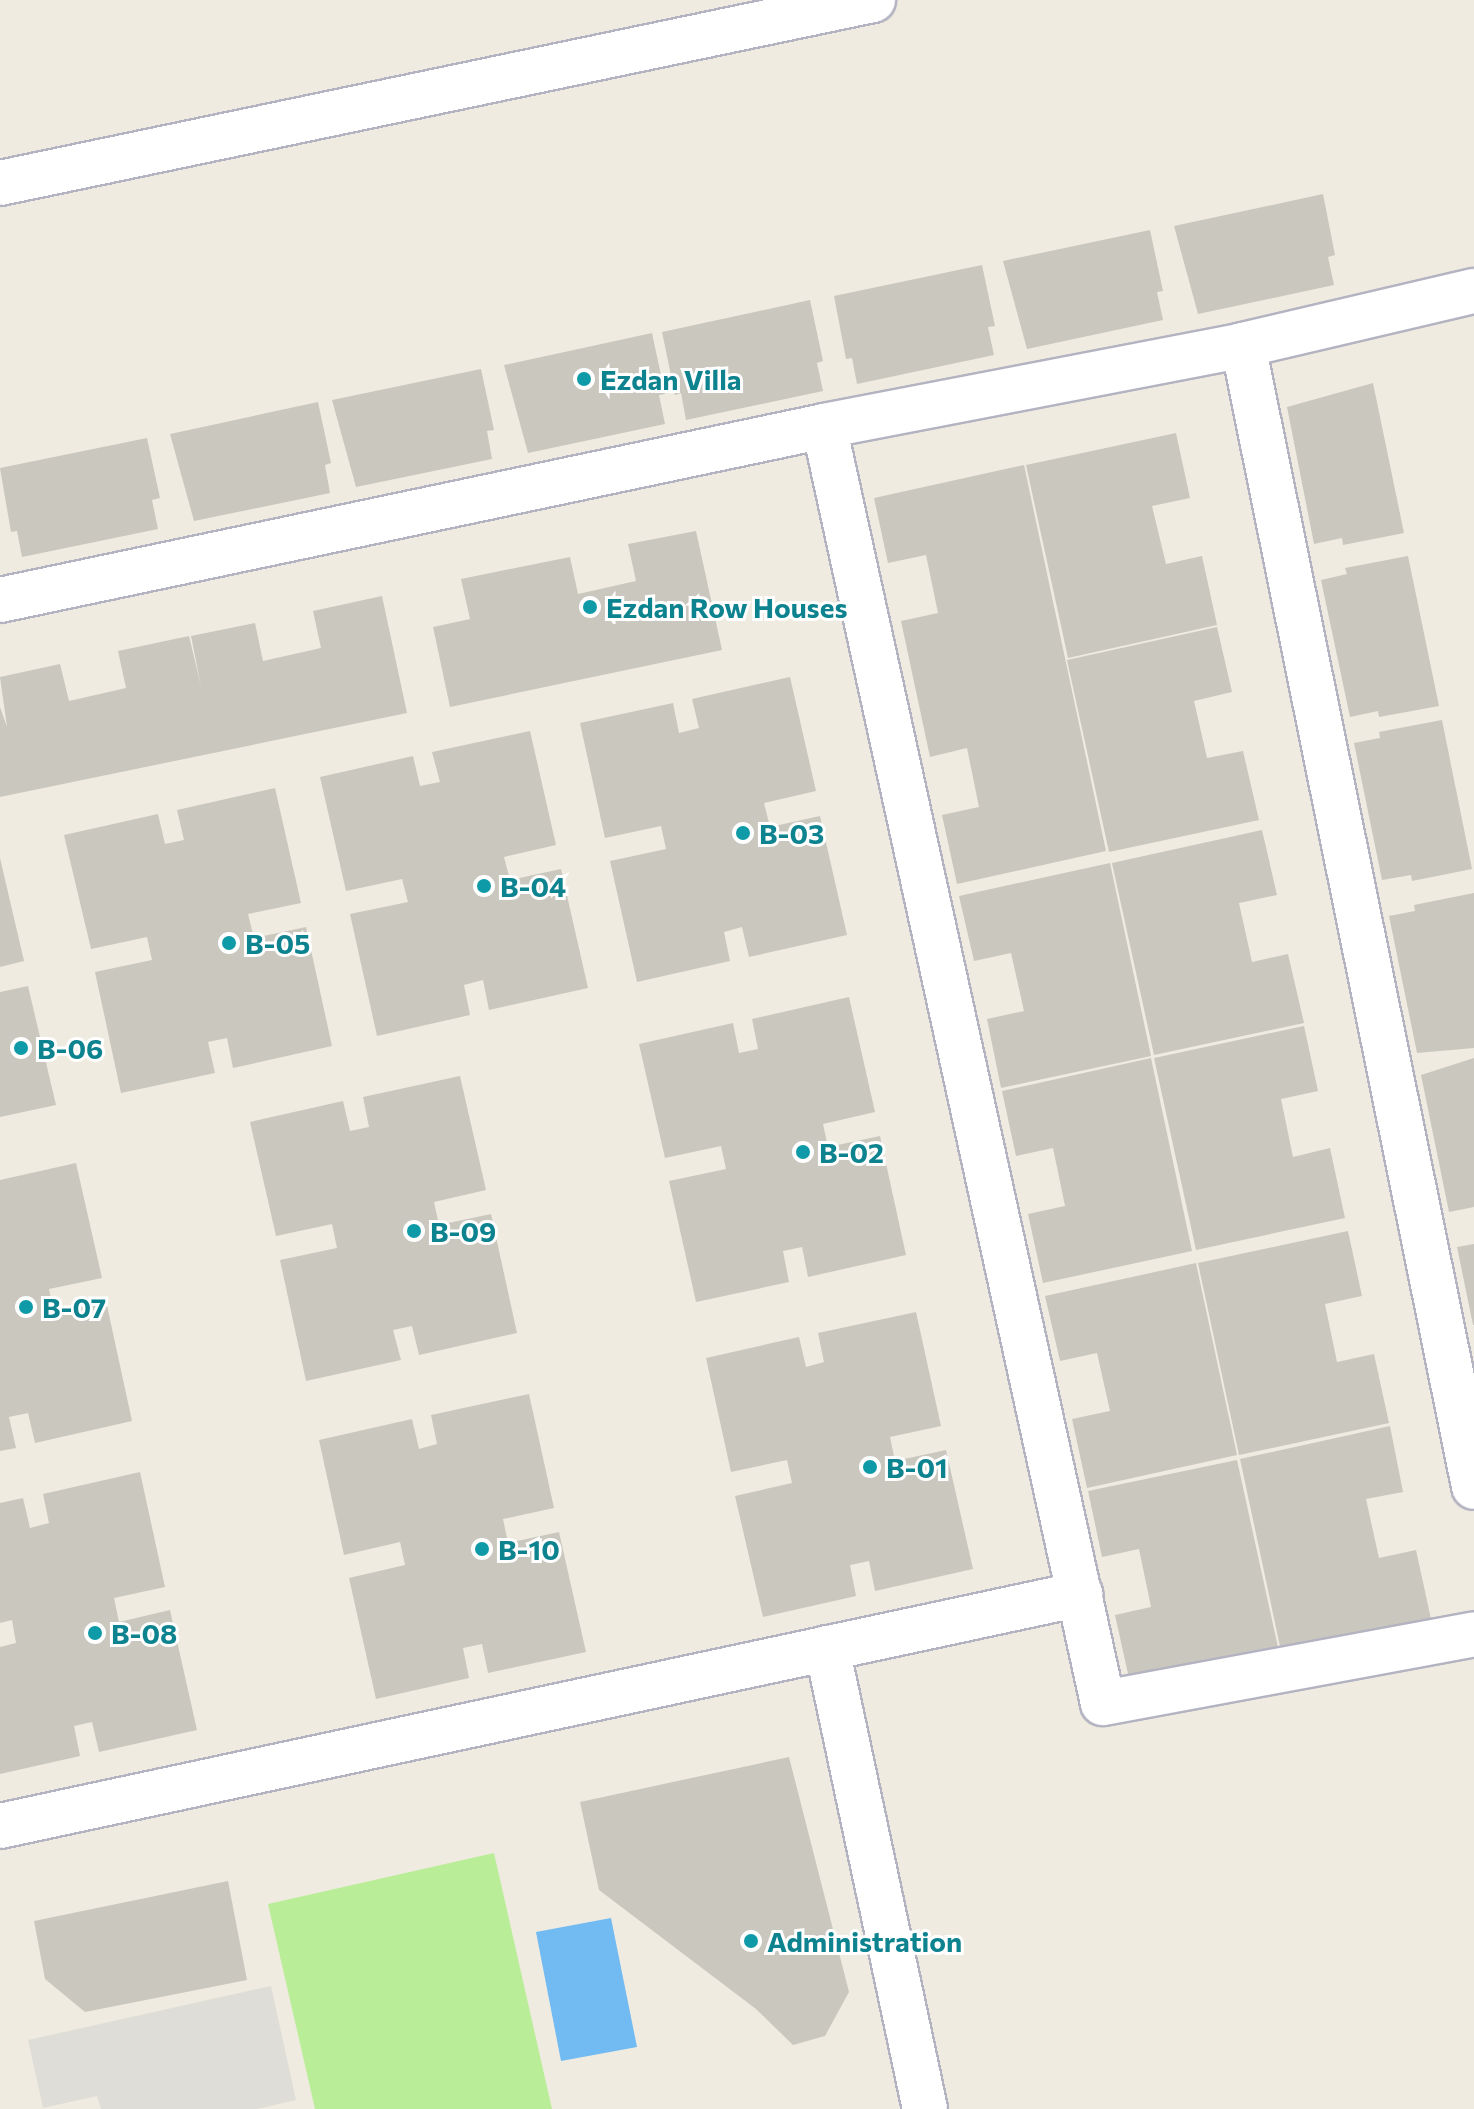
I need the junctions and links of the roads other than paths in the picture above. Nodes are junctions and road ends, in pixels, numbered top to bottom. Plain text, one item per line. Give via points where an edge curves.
1 (873, 0) edge
2 (772, 10) edge
3 (0, 183) edge
4 (1474, 291) edge
5 (1243, 345) junction
6 (824, 426) junction
7 (0, 600) edge
8 (1474, 1487) edge
9 (1080, 1594) junction
10 (1474, 1634) edge
11 (827, 1648) junction
12 (0, 1826) edge
13 (925, 2109) edge

1 - 2 street
2 - 3 street
4 - 5 street
5 - 6 street
5 - 8 street
6 - 7 street
6 - 9 street
9 - 10 street via 1103,1703
9 - 11 street
11 - 12 street
11 - 13 street

